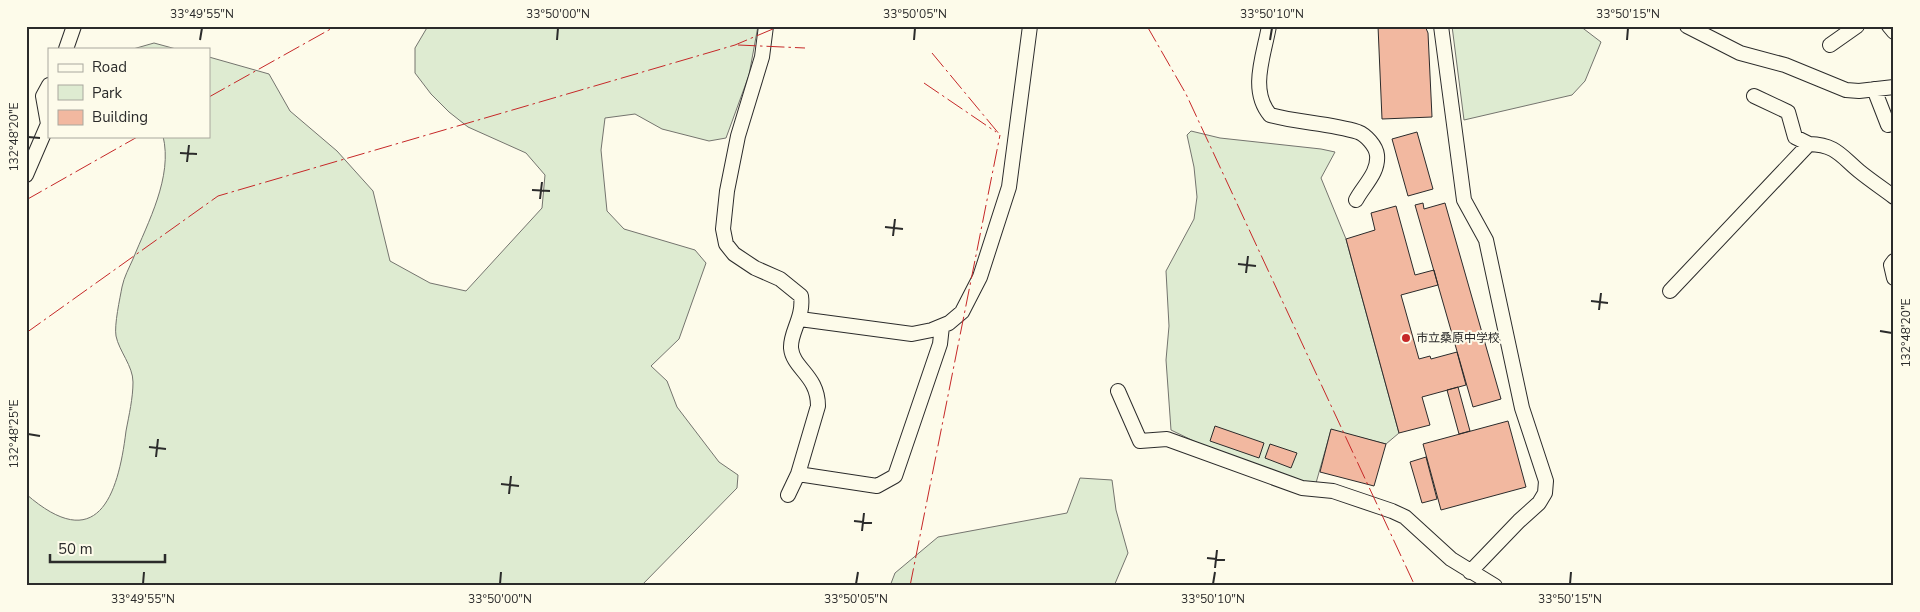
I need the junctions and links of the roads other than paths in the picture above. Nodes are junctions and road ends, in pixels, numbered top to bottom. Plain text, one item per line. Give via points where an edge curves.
1 (74, 26) edge
2 (766, 26) edge
3 (1030, 26) edge
4 (1269, 26) edge
5 (1441, 26) edge
6 (1687, 26) edge
7 (1857, 26) edge
8 (1889, 26) edge
9 (1894, 32) edge
10 (1830, 45) dead end
11 (66, 48) edge
12 (48, 87) edge
13 (1894, 87) edge
14 (1874, 89) junction
15 (1754, 96) dead end
16 (48, 124) edge
17 (48, 124) edge
18 (1888, 126) dead end
19 (1809, 144) junction
20 (26, 174) edge
21 (1894, 197) edge
22 (1356, 200) dead end
23 (1894, 261) edge
24 (1894, 278) edge
25 (1670, 292) dead end
26 (800, 319) junction
27 (942, 326) junction
28 (1118, 391) dead end
29 (798, 474) junction
30 (788, 495) dead end
31 (1470, 572) junction
32 (1495, 586) edge

1 - 11 street
2 - 26 street via 762,57 738,136 727,191 724,229 726,244 734,254 780,279 801,296
3 - 27 street via 1009,187 996,232 980,277 962,312
4 - 22 street via 1258,90 1261,104 1270,115 1360,133 1371,143 1377,155 1375,168
5 - 31 street via 1464,200 1486,240 1522,408 1546,481 1545,493 1539,503
6 - 14 street via 1740,53 1785,65 1846,90
7 - 10 street
8 - 9 street
12 - 16 street via 44,96
13 - 14 street
14 - 18 street
15 - 19 street via 1788,112 1795,137
17 - 20 street
19 - 21 street via 1838,150
19 - 25 street
23 - 24 street via 1891,265
26 - 27 street via 912,334
26 - 29 street via 791,347 794,357 814,384 818,406
27 - 29 street via 940,344 894,476 877,486
28 - 31 street via 1140,441 1167,440 1302,488 1333,491 1392,511 1405,517
29 - 30 street
31 - 32 street

